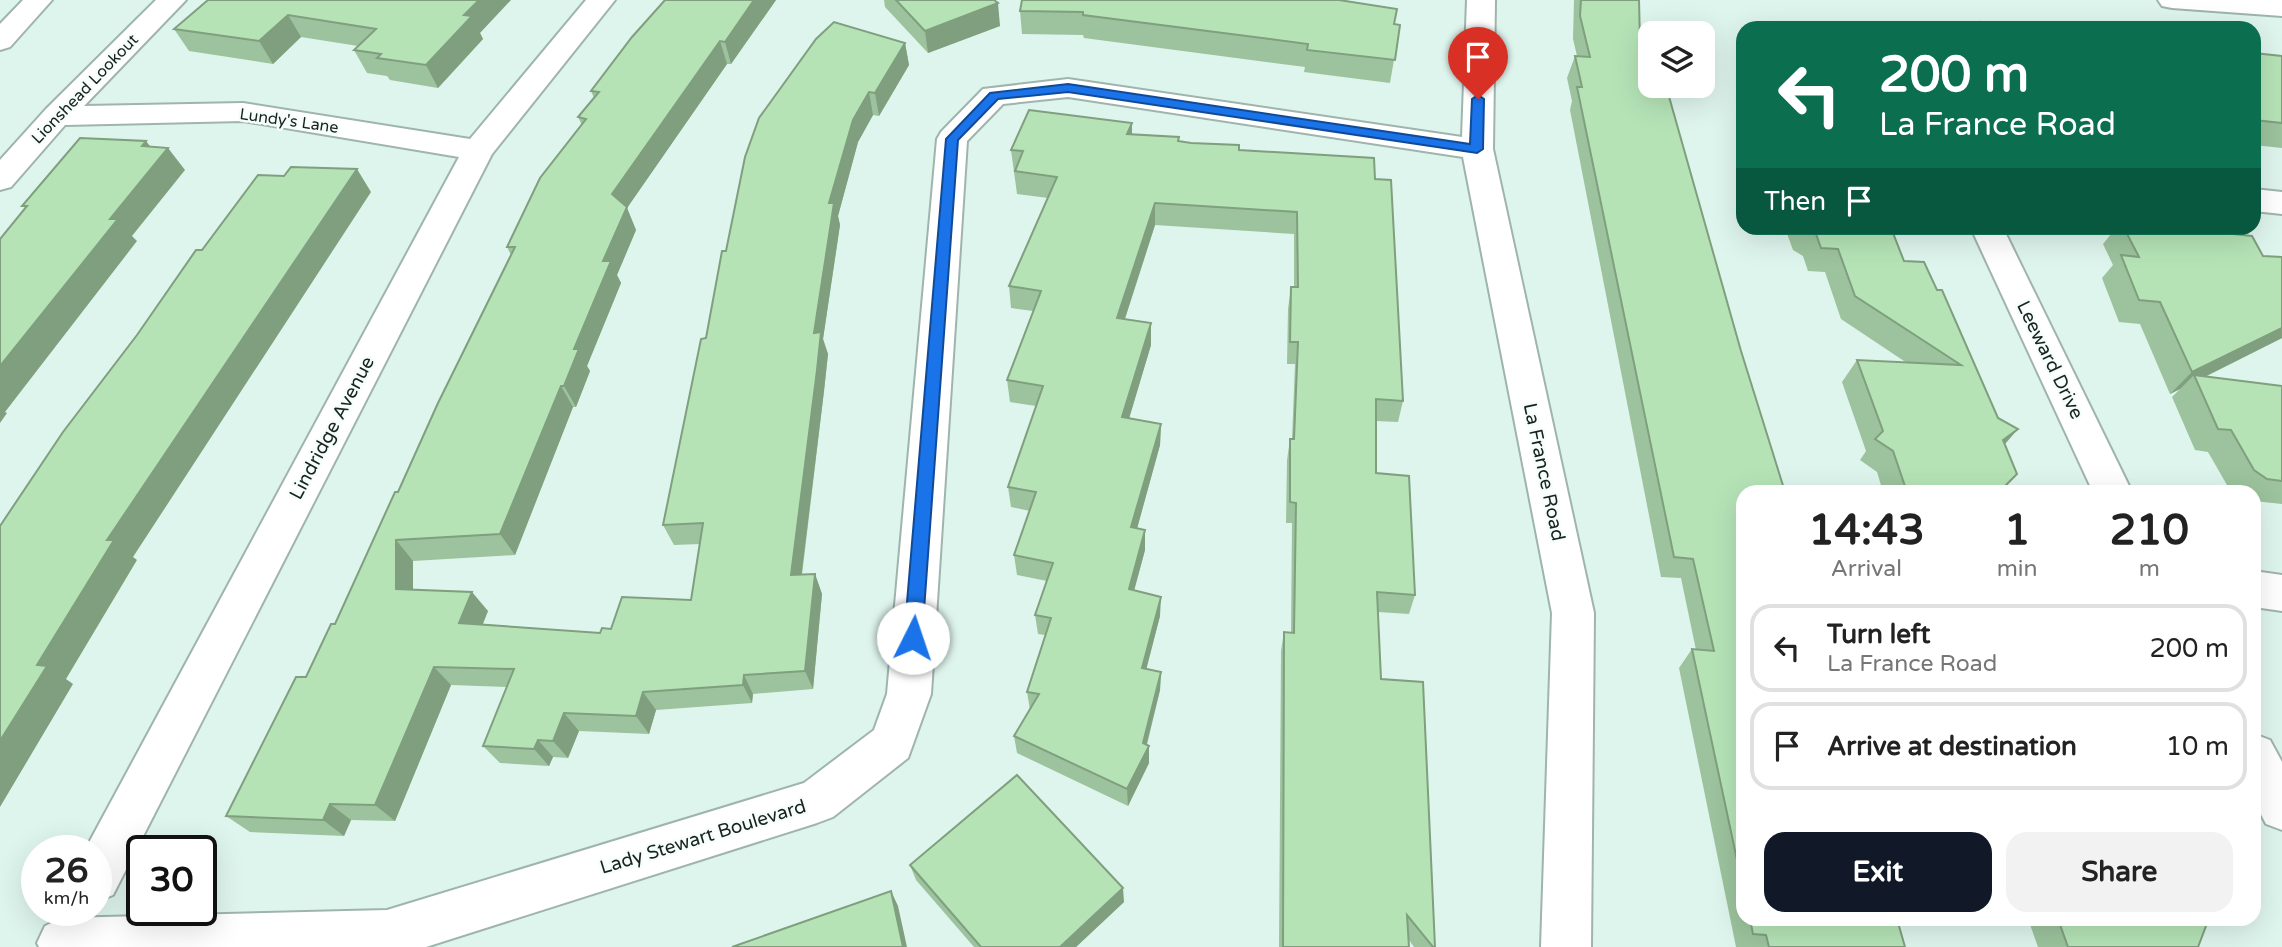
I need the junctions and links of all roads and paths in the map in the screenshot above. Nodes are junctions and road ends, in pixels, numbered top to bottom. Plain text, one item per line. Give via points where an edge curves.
1 (38, 0) edge
2 (172, 0) edge
3 (601, 0) edge
4 (1480, 0) edge
5 (2172, 0) edge
6 (2282, 8) edge
7 (0, 41) edge
8 (57, 116) junction
9 (1477, 149) junction
10 (478, 150) junction
11 (0, 180) edge
12 (2261, 201) edge
13 (2282, 203) edge
14 (1990, 235) edge
15 (2110, 485) edge
16 (2261, 590) edge
17 (2282, 593) edge
18 (2261, 768) edge
19 (2282, 808) edge
20 (112, 848) edge
21 (67, 933) edge
22 (1566, 947) edge

1 - 7 street
2 - 8 street, Lionshead Lookout
3 - 10 street, Lindridge Avenue
4 - 9 street, La France Road
5 - 6 street
8 - 10 street, Lundy's Lane via 243,112
8 - 11 street, Lionshead Lookout
9 - 21 street, Lady Stewart Boulevard via 1068,88 994,96 952,139 909,694 892,743 817,801 387,935
9 - 22 street, La France Road via 1573,613
10 - 20 street, Lindridge Avenue
12 - 13 street
14 - 15 street, Leeward Drive
16 - 17 street
18 - 19 street

